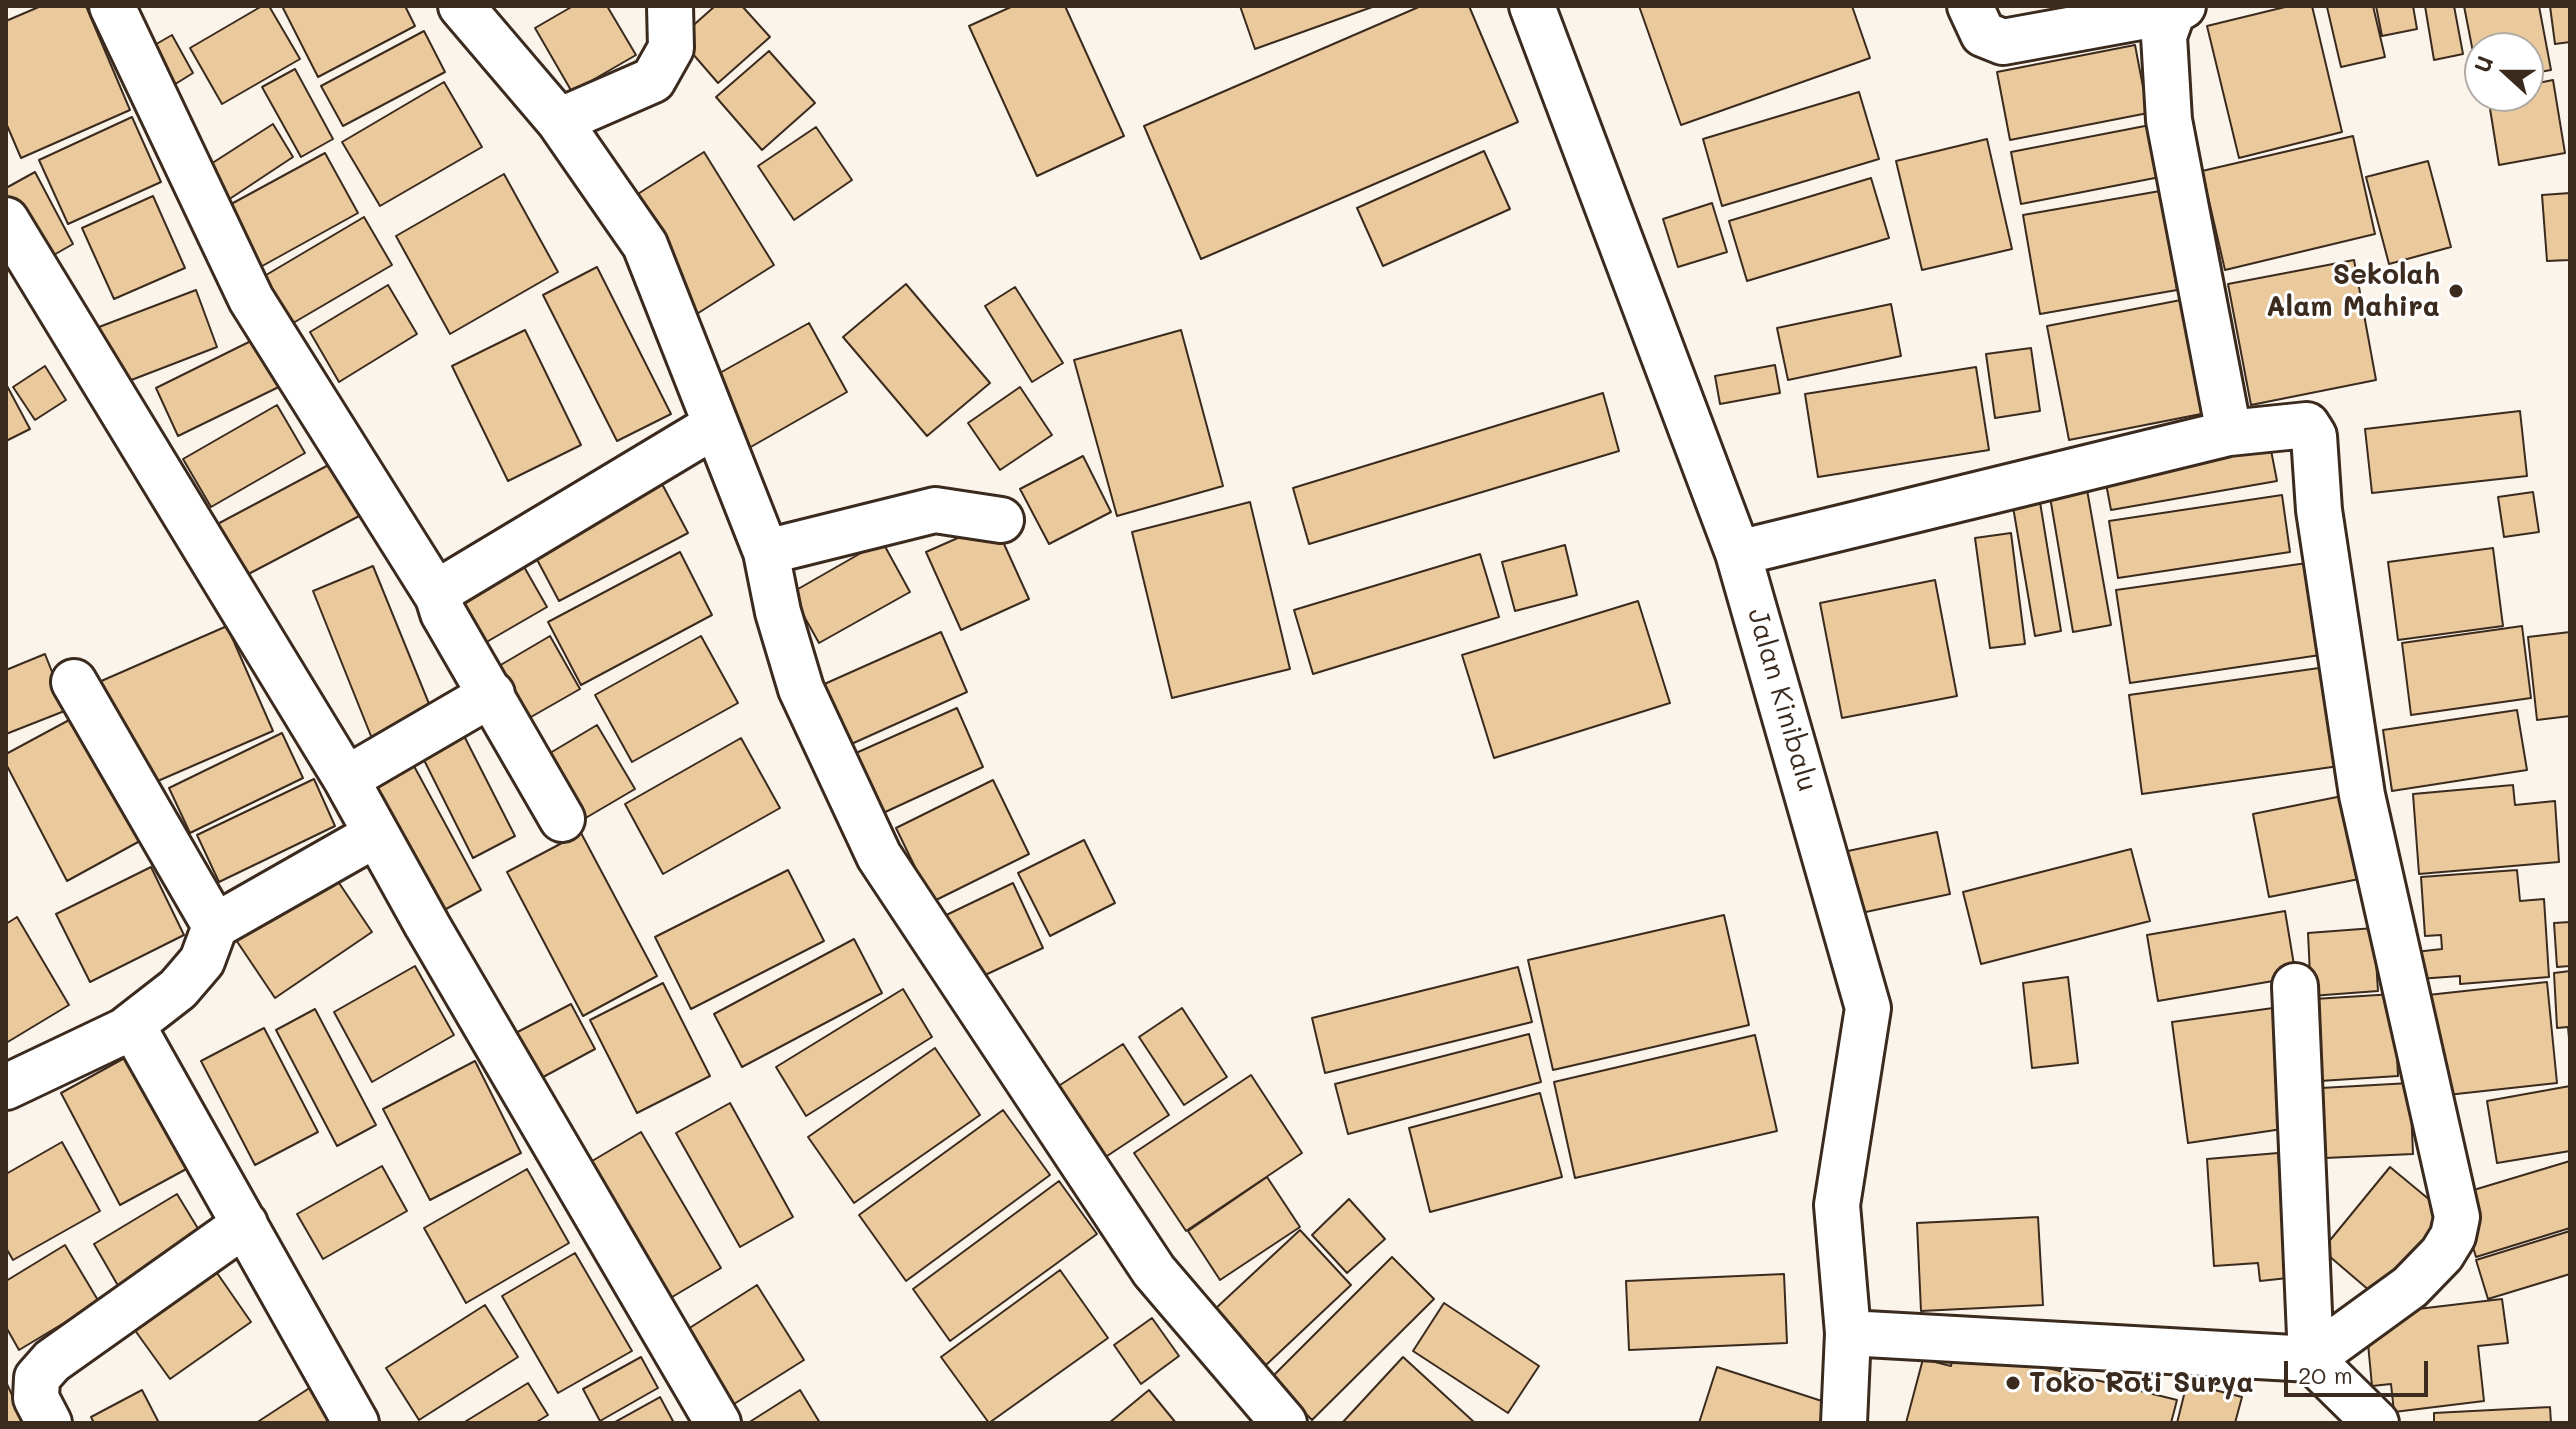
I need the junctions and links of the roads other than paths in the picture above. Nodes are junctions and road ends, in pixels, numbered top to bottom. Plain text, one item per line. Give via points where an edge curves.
1 (112, 6) edge
2 (461, 6) edge
3 (670, 6) edge
4 (1532, 6) edge
5 (1970, 6) edge
6 (2178, 9) edge
7 (559, 121) junction
8 (6, 220) edge
9 (714, 426) junction
10 (2229, 433) junction
11 (1001, 520) dead end
12 (766, 552) junction
13 (1738, 553) junction
14 (438, 597) junction
15 (74, 682) dead end
16 (492, 694) junction
17 (346, 779) junction
18 (562, 819) dead end
19 (375, 835) junction
20 (215, 926) junction
21 (2295, 986) dead end
22 (124, 1031) junction
23 (6, 1087) edge
24 (245, 1224) junction
25 (1848, 1333) junction
26 (2311, 1359) junction
27 (49, 1423) edge
28 (356, 1423) edge
29 (718, 1423) edge
30 (1284, 1423) edge
31 (1844, 1423) edge
32 (2376, 1423) edge

1 - 14 street via 251,299
2 - 7 street
3 - 7 street via 671,48 653,80
4 - 13 street, Jalan Kinibalu
5 - 6 street via 1983,34 2003,42
6 - 10 street via 2164,36 2169,120
7 - 9 street via 645,245
8 - 17 street
9 - 12 street
9 - 14 street via 446,587
10 - 13 street
10 - 26 street via 2300,424 2314,436 2323,540 2362,795 2457,1217 2442,1254 2410,1287
11 - 12 street via 935,510
12 - 30 street via 801,689 879,856 1154,1271
13 - 25 street, Jalan Kinibalu via 1868,1008 1837,1205
14 - 16 street
15 - 20 street
16 - 17 street
16 - 18 street
17 - 19 street
19 - 20 street
19 - 29 street
20 - 22 street via 202,961 178,989
21 - 26 street
22 - 23 street
22 - 24 street via 140,1039
24 - 27 street via 52,1361 37,1378 36,1398
24 - 28 street
25 - 26 street
25 - 31 street, Jalan Kinibalu
26 - 32 street

